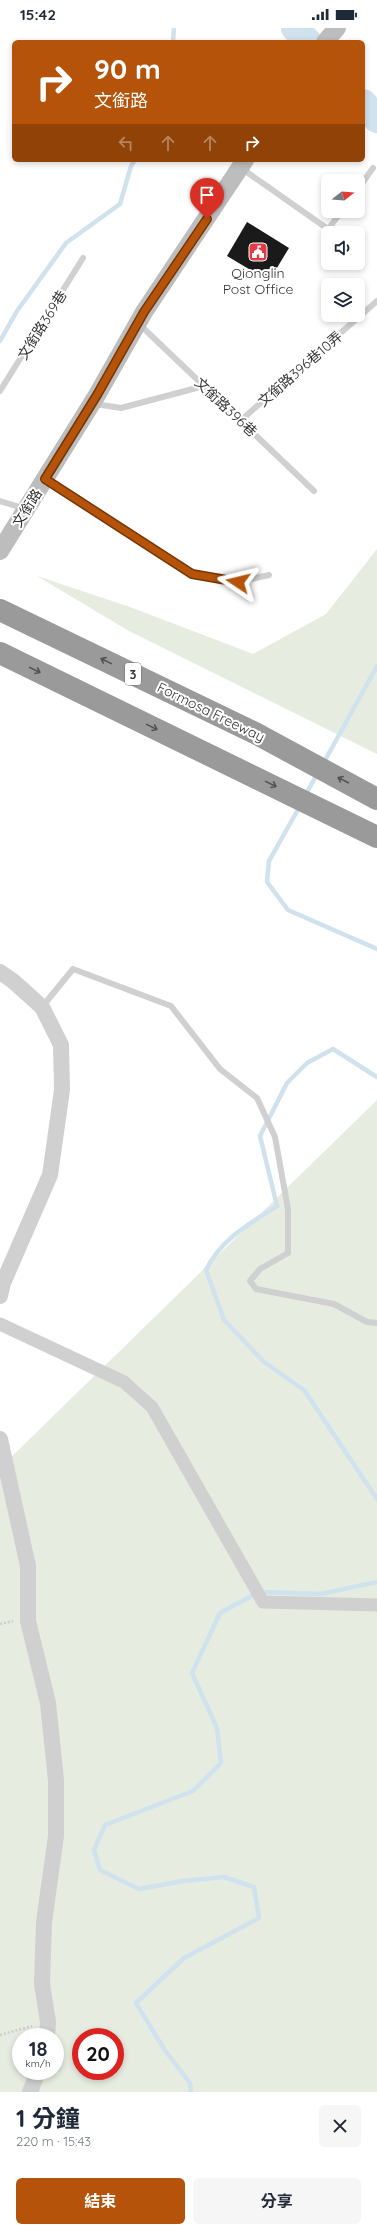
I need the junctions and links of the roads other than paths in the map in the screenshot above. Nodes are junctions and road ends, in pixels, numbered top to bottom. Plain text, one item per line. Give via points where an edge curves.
1 (336, 28) edge
2 (327, 40) edge
3 (242, 164) edge
4 (373, 168) dead end
5 (365, 179) edge
6 (337, 218) edge
7 (84, 258) dead end
8 (377, 301) edge
9 (137, 323) junction
10 (204, 386) junction
11 (0, 391) edge
12 (91, 404) junction
13 (240, 421) junction
14 (45, 479) junction
15 (314, 491) dead end
16 (0, 501) edge
17 (26, 510) junction
18 (0, 551) edge
19 (269, 575) dead end
20 (5, 613) edge
21 (0, 653) edge
22 (377, 799) edge
23 (371, 834) edge
24 (0, 972) edge
25 (42, 1007) junction
26 (0, 1296) edge
27 (377, 1323) edge
28 (0, 1324) edge
29 (0, 1439) edge
30 (377, 1605) edge
31 (47, 2028) edge
32 (35, 2080) edge
33 (30, 2092) edge

1 - 2 main road
3 - 6 lane via 328,229
3 - 9 main road, 文銜路
4 - 5 lane
7 - 11 lane, 文銜路369巷
8 - 13 lane, 文銜路396巷10弄
9 - 10 lane, 文銜路396巷
9 - 12 main road, 文銜路
10 - 12 lane via 121,408
10 - 13 lane, 文銜路396巷
12 - 14 main road, 文銜路
13 - 15 lane, 文銜路396巷
14 - 17 main road, 文銜路
14 - 19 lane via 192,574 238,582
16 - 17 lane
17 - 18 main road, 文銜路
22 -> 20 highway, Formosa Freeway / 3 via 255,733
21 -> 23 highway
24 - 25 street
25 - 26 street via 61,1045 62,1090 50,1176 3,1283
25 - 27 lane via 73,969 171,1006 220,1069 257,1098 275,1137 288,1209 288,1253 260,1269 250,1281 256,1289 334,1304 367,1322
28 - 30 street via 124,1382 152,1407 263,1602
29 - 31 street via 28,1566 28,1621 48,1704 56,1780 56,1836 44,1922 42,1984
32 - 33 street

